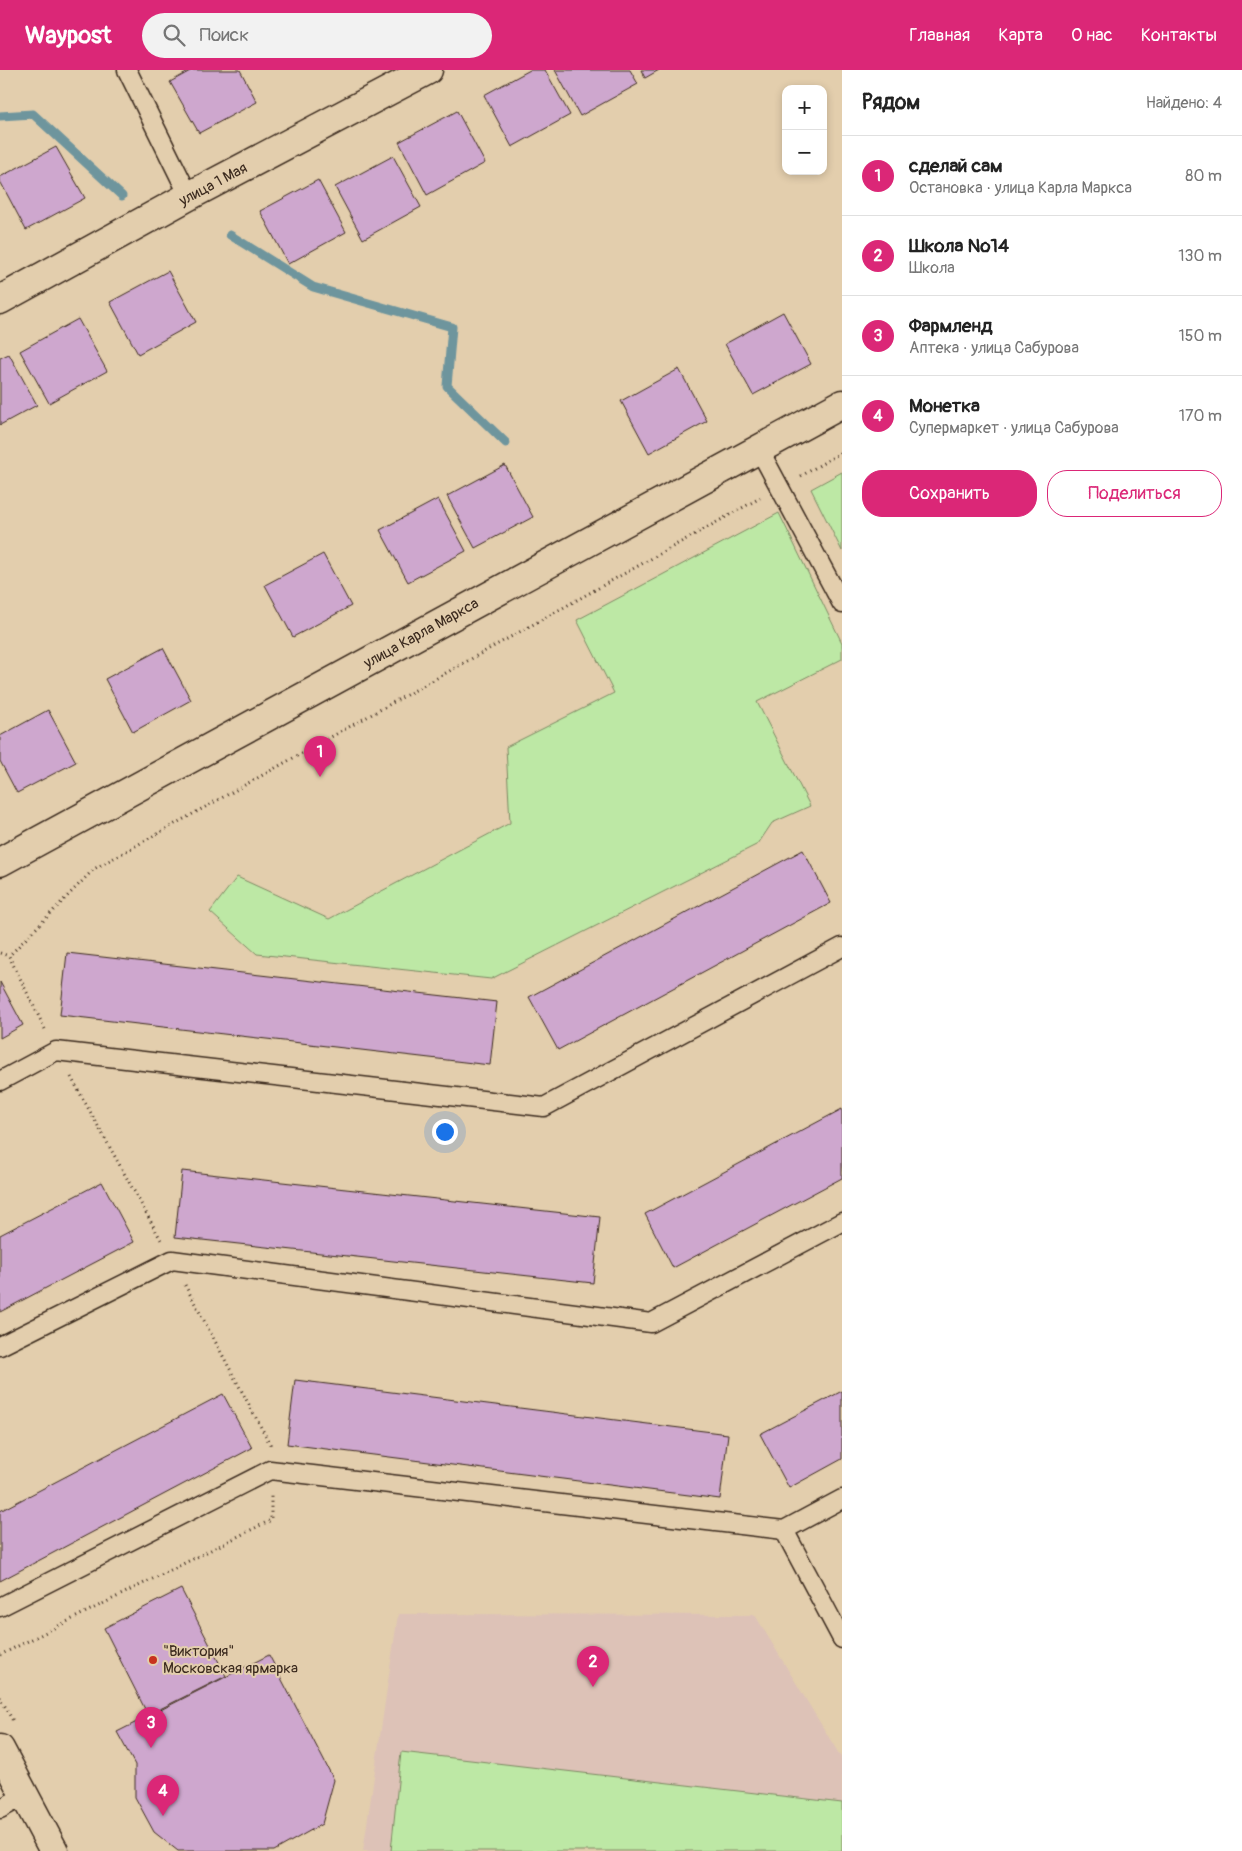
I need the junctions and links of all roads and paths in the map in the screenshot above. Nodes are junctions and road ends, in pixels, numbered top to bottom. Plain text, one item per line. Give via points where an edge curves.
1 (127, 70) edge
2 (428, 70) edge
3 (189, 196) junction
4 (0, 300) edge
5 (842, 404) edge
6 (758, 449) junction
7 (842, 452) edge
8 (780, 487) junction
9 (842, 604) edge
10 (0, 862) edge
11 (842, 947) edge
12 (0, 953) edge
13 (9, 956) junction
14 (56, 1051) junction
15 (0, 1081) edge
16 (842, 1222) edge
17 (172, 1260) junction
18 (0, 1346) edge
19 (270, 1470) junction
20 (842, 1499) edge
21 (784, 1530) junction
22 (0, 1608) edge
23 (842, 1639) edge
24 (0, 1655) edge
25 (0, 1749) edge
26 (24, 1796) junction
27 (0, 1809) edge
28 (54, 1851) edge

1 - 3 lane
2 - 3 street, улица 1 Мая
3 - 4 street, улица 1 Мая
5 - 6 street, улица Карла Маркса
6 - 8 lane
6 - 10 street, улица Карла Маркса
7 - 8 path
8 - 9 lane
8 - 13 path via 94,869
11 - 14 lane via 544,1107
12 - 13 path
13 - 14 path
14 - 15 lane
14 - 17 path
16 - 17 lane via 651,1322
17 - 18 lane
17 - 19 path via 270,1444
19 - 21 lane
19 - 22 lane
19 - 24 path via 271,1520
20 - 21 lane
21 - 23 lane
25 - 26 street
26 - 27 lane
26 - 28 street

